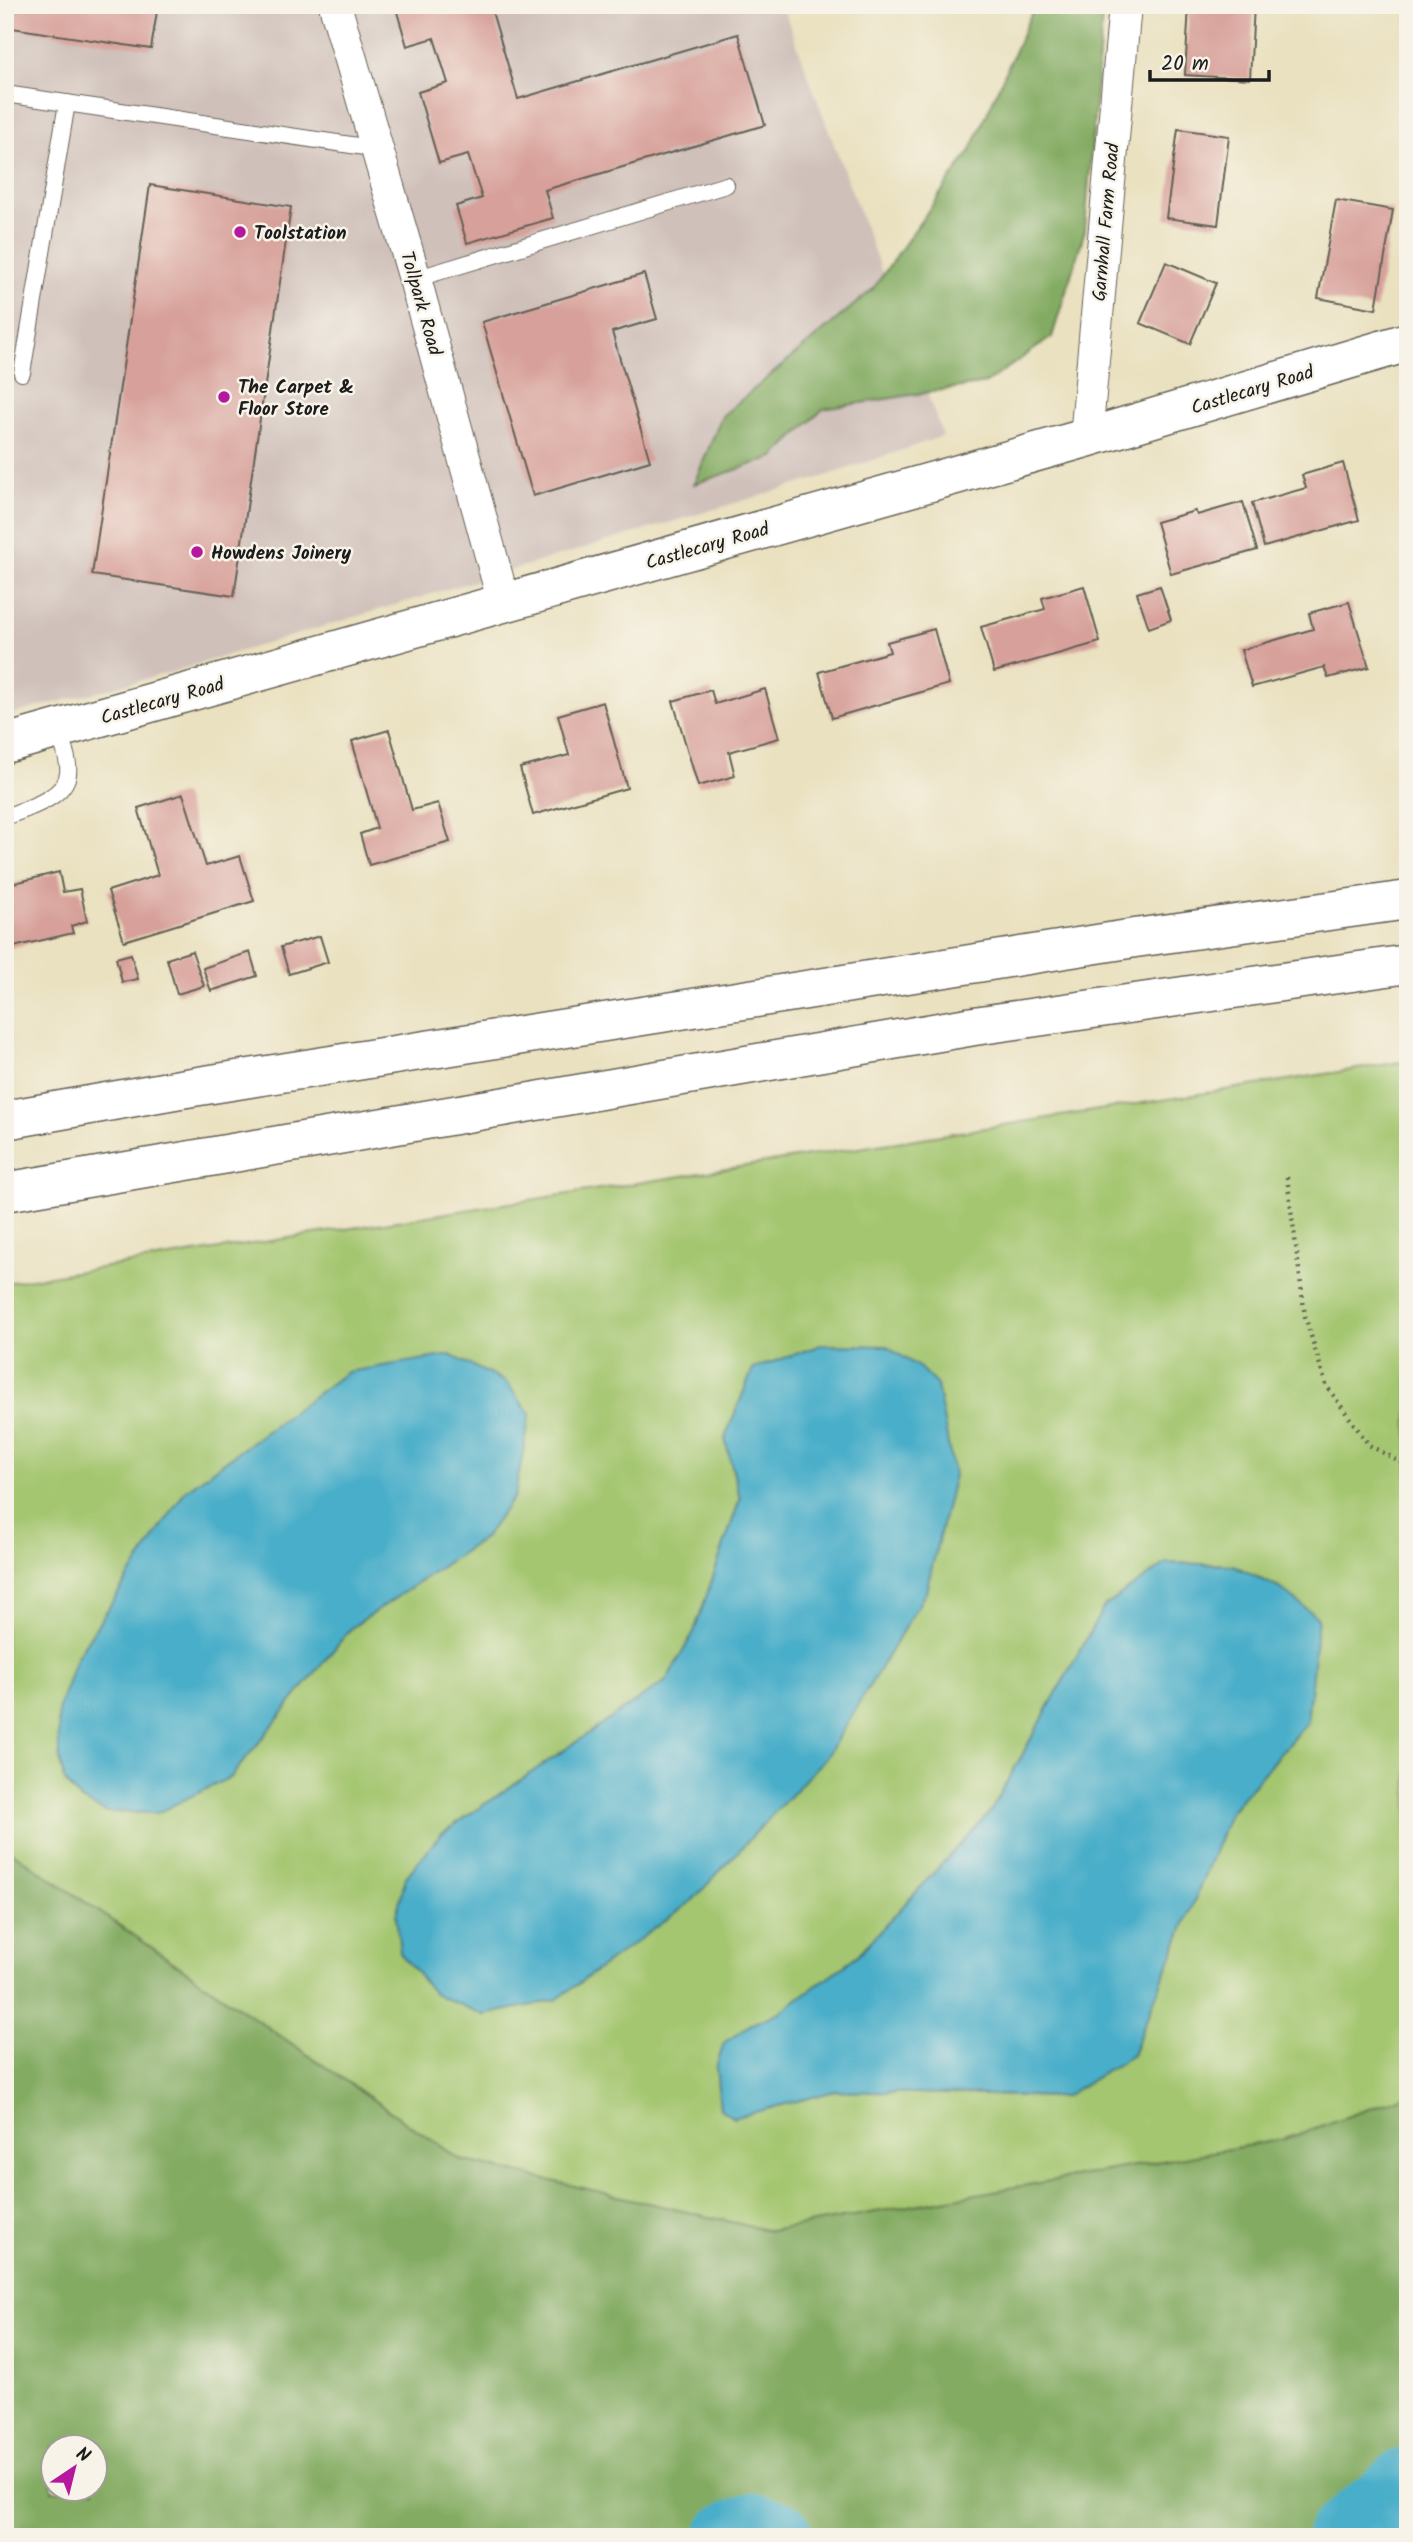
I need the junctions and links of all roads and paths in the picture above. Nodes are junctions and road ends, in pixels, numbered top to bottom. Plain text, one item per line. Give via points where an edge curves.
1 (335, 5) edge
2 (1125, 5) edge
3 (5, 94) edge
4 (66, 103) junction
5 (378, 149) junction
6 (726, 184) dead end
7 (415, 279) junction
8 (1408, 342) edge
9 (22, 373) dead end
10 (1086, 438) junction
11 (504, 603) junction
12 (58, 730) junction
13 (5, 744) edge
14 (5, 817) edge
15 (1408, 900) edge
16 (1408, 964) edge
17 (5, 1120) edge
18 (1287, 1177) dead end
19 (5, 1192) edge
20 (1408, 1465) edge

1 - 5 street, Tollpark Road
2 - 10 street, Garnhall Farm Road
3 - 4 lane
4 - 5 lane
4 - 9 lane
5 - 7 street, Tollpark Road
6 - 7 lane
7 - 11 street, Tollpark Road
8 - 10 main road, Castlecary Road
10 - 11 main road, Castlecary Road
11 - 12 main road, Castlecary Road
12 - 13 main road, Castlecary Road
12 - 14 lane via 68,773 65,782 54,795
15 - 17 main road via 1108,942
16 - 19 main road via 974,1026
18 - 20 path via 1305,1316 1325,1385 1369,1444

